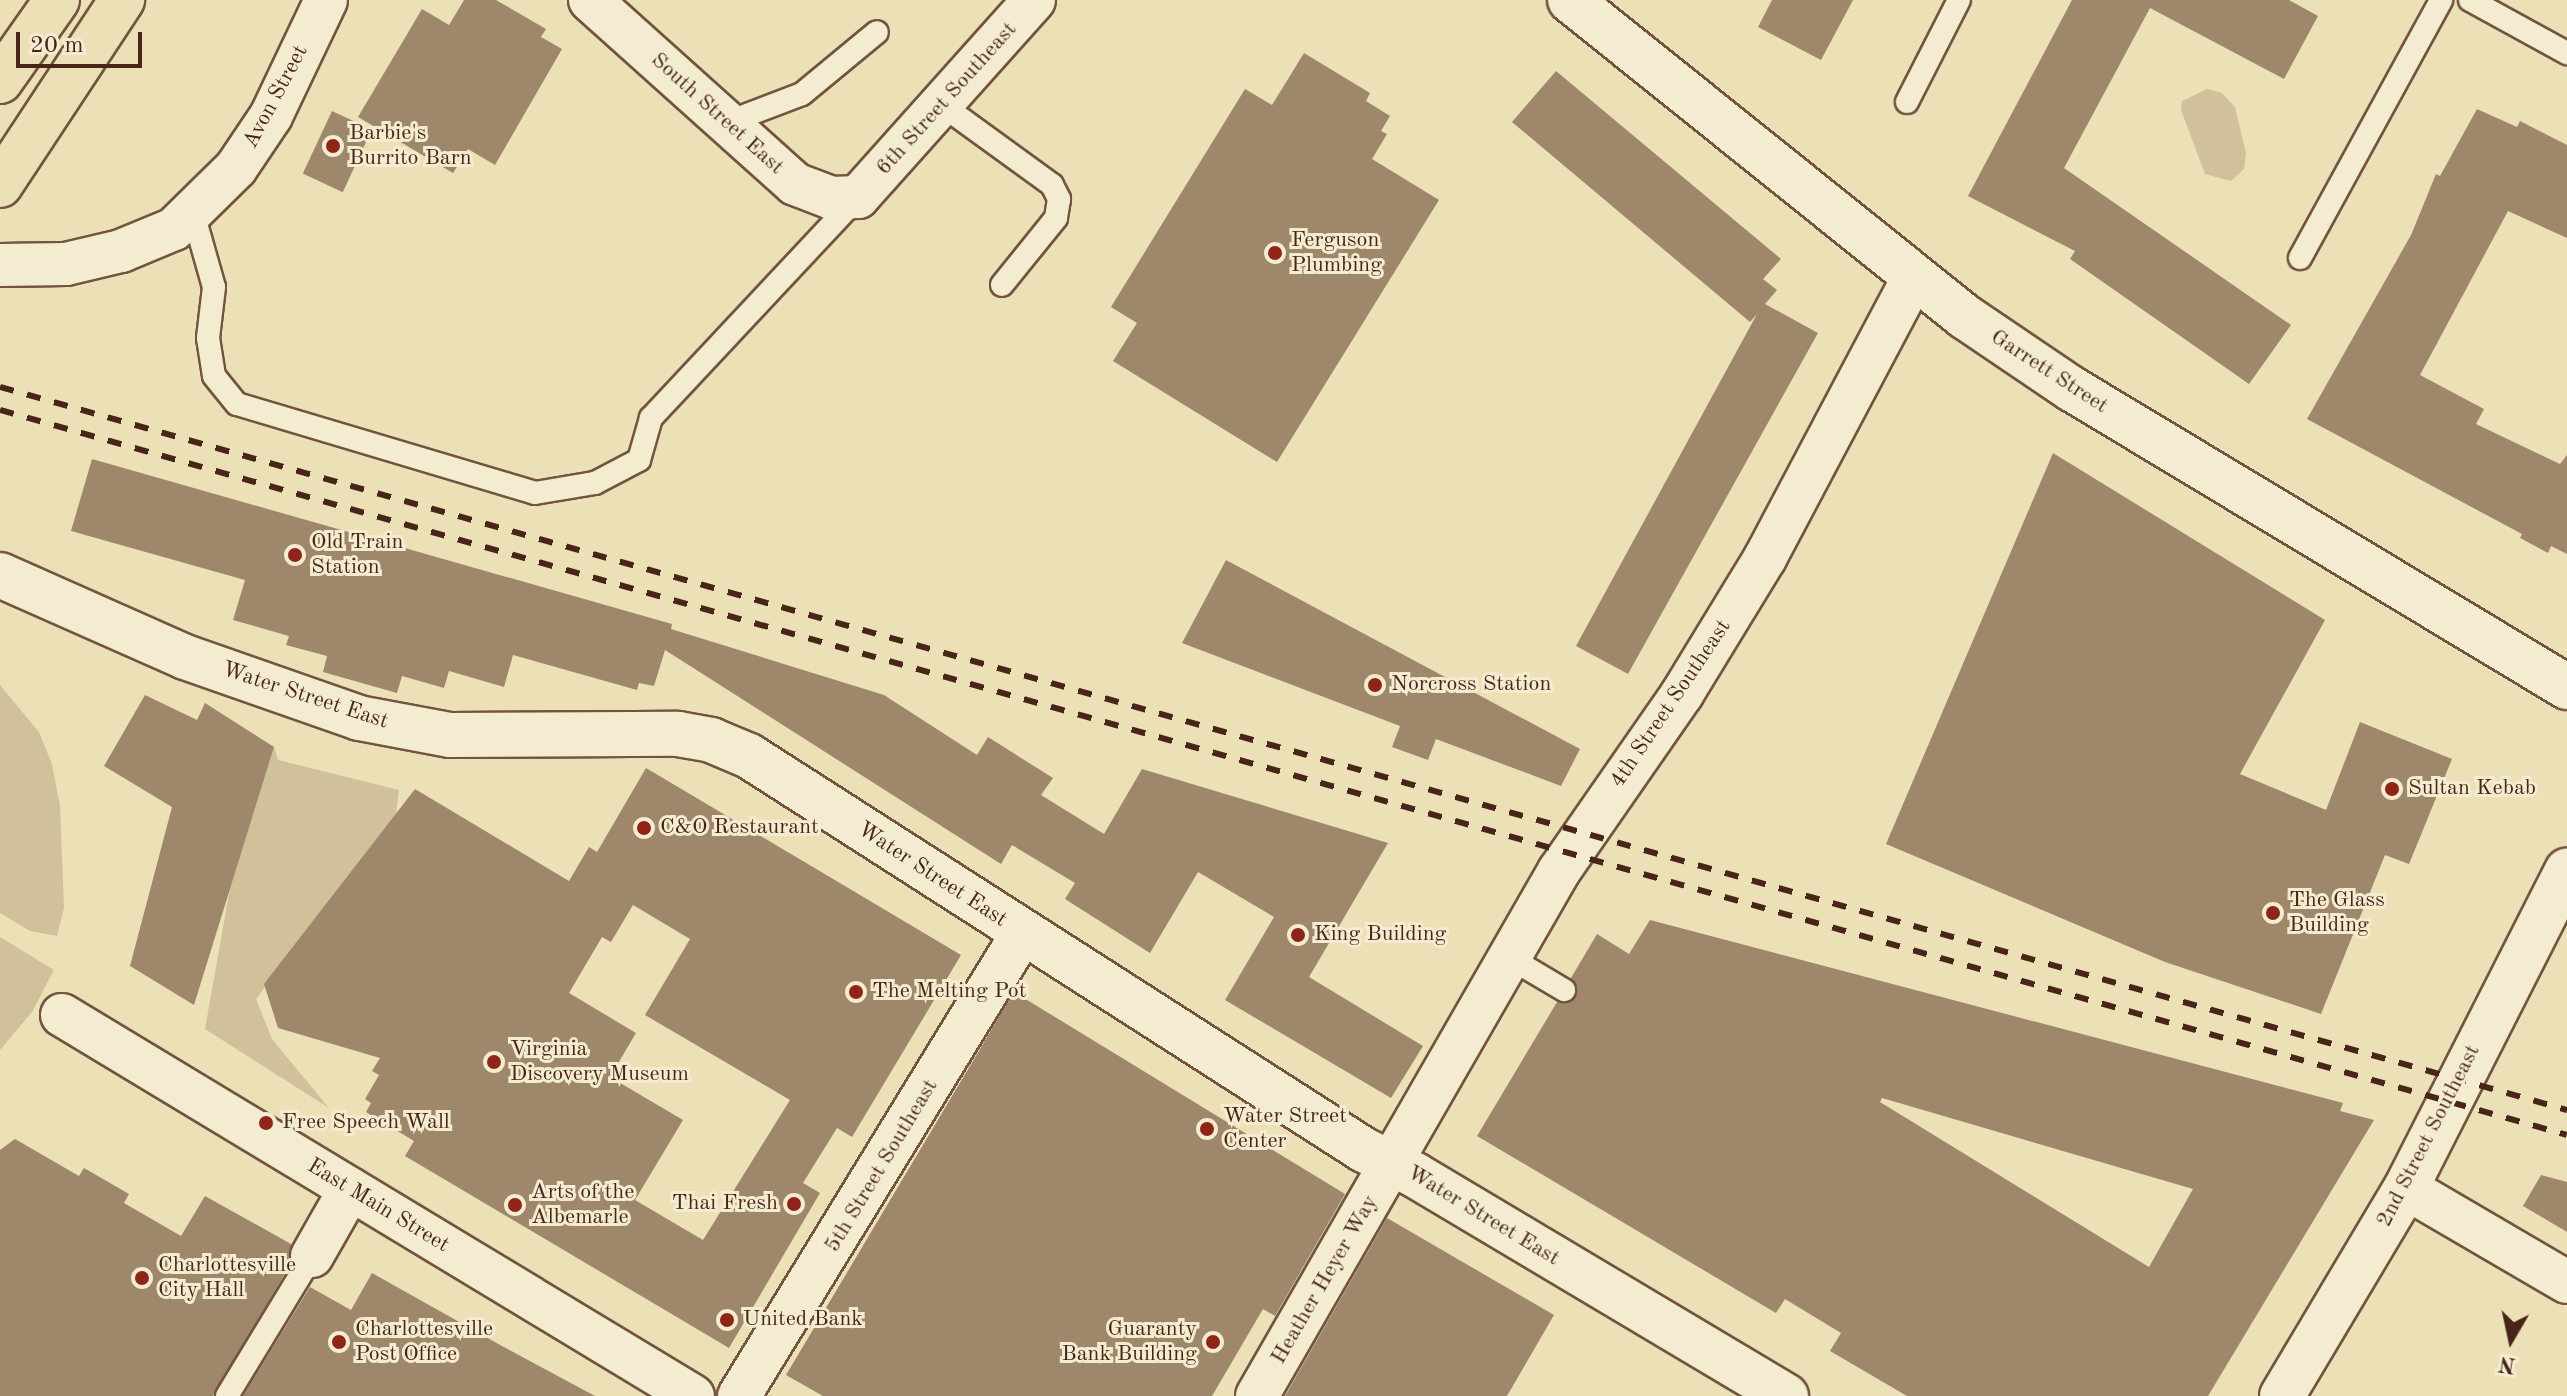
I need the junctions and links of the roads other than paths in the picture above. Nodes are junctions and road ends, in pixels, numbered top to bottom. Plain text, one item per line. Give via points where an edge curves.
1 (57, 0) edge
2 (122, 0) edge
3 (326, 0) edge
4 (590, 0) edge
5 (1034, 0) edge
6 (1570, 0) edge
7 (1959, 0) edge
8 (2441, 0) edge
9 (2470, 0) edge
10 (877, 32) dead end
11 (2567, 53) edge
12 (0, 81) edge
13 (1907, 102) dead end
14 (942, 105) junction
15 (726, 123) junction
16 (0, 185) edge
17 (858, 197) junction
18 (193, 213) junction
19 (2300, 258) dead end
20 (0, 265) edge
21 (1913, 279) junction
22 (1002, 285) dead end
23 (0, 575) edge
24 (2567, 687) edge
25 (2567, 871) edge
26 (1022, 934) junction
27 (1510, 958) junction
28 (1564, 990) dead end
29 (62, 1015) dead end
30 (1392, 1163) junction
31 (2406, 1188) junction
32 (350, 1189) junction
33 (312, 1256) joint
34 (2567, 1282) edge
35 (1773, 1393) edge
36 (227, 1396) edge
37 (693, 1396) edge
38 (739, 1396) edge
39 (1257, 1396) edge
40 (2282, 1396) edge

1 - 12 main road
2 - 16 main road
3 - 18 street, Avon Street via 271,116 236,168
4 - 15 street, South Street East
5 - 14 street, 6th Street Southeast
6 - 21 street, Garrett Street
7 - 13 lane
8 - 19 lane
9 - 11 lane
10 - 15 lane via 802,94
14 - 17 street, 6th Street Southeast
14 - 22 lane via 1052,185 1059,199 1056,218
15 - 17 street, South Street East via 807,192
17 - 18 lane via 651,418 639,460 595,483 535,493 237,404 214,376 208,338 214,287
18 - 20 street, Avon Street via 174,229 121,251 66,264
21 - 24 street, Garrett Street via 2072,389
21 - 27 street, 4th Street Southeast via 1765,558 1646,749 1591,819
23 - 26 street, Water Street East via 185,657 359,718 450,735 678,734 711,740 749,756
25 - 31 street, 2nd Street Southeast
26 - 30 street, Water Street East
26 - 38 street, 5th Street Southeast
27 - 28 lane
27 - 30 street, 4th Street Southeast
29 - 32 street, East Main Street
30 - 35 street, Water Street East
30 - 39 street, Heather Heyer Way
31 - 34 street
31 - 40 street, 2nd Street Southeast
32 - 33 street
32 - 37 street, East Main Street
33 - 36 lane

